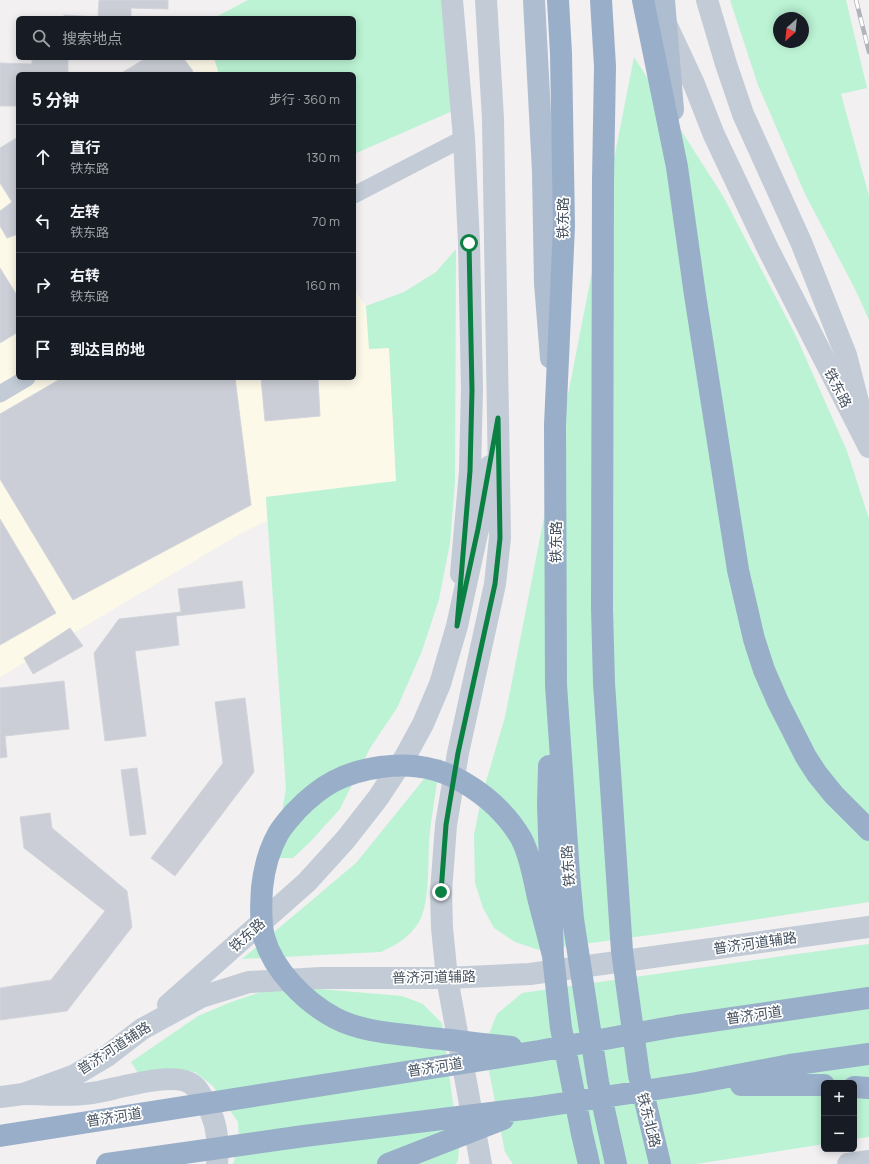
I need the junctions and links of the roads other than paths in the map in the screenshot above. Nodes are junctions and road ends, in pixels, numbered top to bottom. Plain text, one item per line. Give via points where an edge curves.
1 (452, 0) edge
2 (486, 0) edge
3 (534, 0) edge
4 (558, 0) edge
5 (601, 0) edge
6 (643, 0) edge
7 (656, 0) edge
8 (664, 0) edge
9 (707, 0) edge
10 (666, 24) junction
11 (464, 138) junction
12 (678, 167) junction
13 (356, 194) edge
14 (24, 380) edge
15 (0, 394) edge
16 (498, 418) junction
17 (555, 425) junction
18 (869, 446) edge
19 (457, 626) junction
20 (556, 685) junction
21 (869, 830) edge
22 (869, 926) edge
23 (554, 956) junction
24 (447, 978) junction
25 (869, 998) edge
26 (142, 1029) junction
27 (539, 1051) junction
28 (869, 1054) edge
29 (696, 1084) junction
30 (821, 1085) edge
31 (857, 1087) edge
32 (869, 1088) edge
33 (23, 1094) junction
34 (0, 1097) edge
35 (532, 1108) junction
36 (0, 1136) edge
37 (869, 1161) edge
38 (107, 1164) edge
39 (217, 1164) edge
40 (388, 1164) edge
41 (481, 1164) edge
42 (589, 1164) edge
43 (616, 1164) edge
44 (660, 1164) edge
45 (848, 1164) edge

1 - 11 street, 铁东路
2 - 16 street, 铁东路 via 493,119
3 - 17 main road via 545,283
4 - 17 highway, 铁东路 via 562,53 564,226
5 - 44 highway, 铁东北路 via 605,66 602,609 604,683 622,951 639,1075
6 - 12 highway
7 - 10 street, 铁东路
8 - 10 main road, 铁东路
9 - 18 street via 743,114 801,242 846,355
10 - 12 main road, 铁东路
10 - 18 street, 铁东路 via 714,135 758,227
11 - 13 street
11 - 19 street, 铁东路 via 472,397 470,471
12 - 21 highway via 695,295 738,570 754,639 778,702 806,756 834,795
14 - 15 street
16 - 19 street, 铁东路
16 - 24 street, 铁东路 via 500,538 495,584 458,753 446,825 441,892
17 - 20 highway, 铁东路
19 - 26 street, 铁东路 via 440,684 423,724 374,804 346,840 307,882
20 - 23 highway via 548,804
20 - 43 highway, 铁东路 via 572,912 598,1082
22 - 24 street, 普济河道辅路 via 530,974
23 - 27 highway via 521,839 503,813 490,801 452,776 435,769 392,765 356,771 327,784 289,819 278,834 270,852 261,896 264,936 269,951 280,968 296,989 316,1007 358,1028
23 - 42 highway via 561,1028
24 - 26 street, 普济河道辅路 via 321,978 249,982 202,997
24 - 41 street, 铁东路
25 - 27 highway, 普济河道 via 678,1026
26 - 33 street, 普济河道辅路 via 107,1056 75,1075
27 - 36 highway, 普济河道
28 - 29 highway via 790,1065
29 - 30 highway
29 - 35 highway
31 - 32 highway
33 - 34 street, 普济河道辅路
33 - 39 street, 普济河道辅路 via 96,1093 156,1080 181,1080 193,1085 211,1112 217,1138
35 - 38 highway via 304,1136
35 - 40 highway
37 - 45 street

